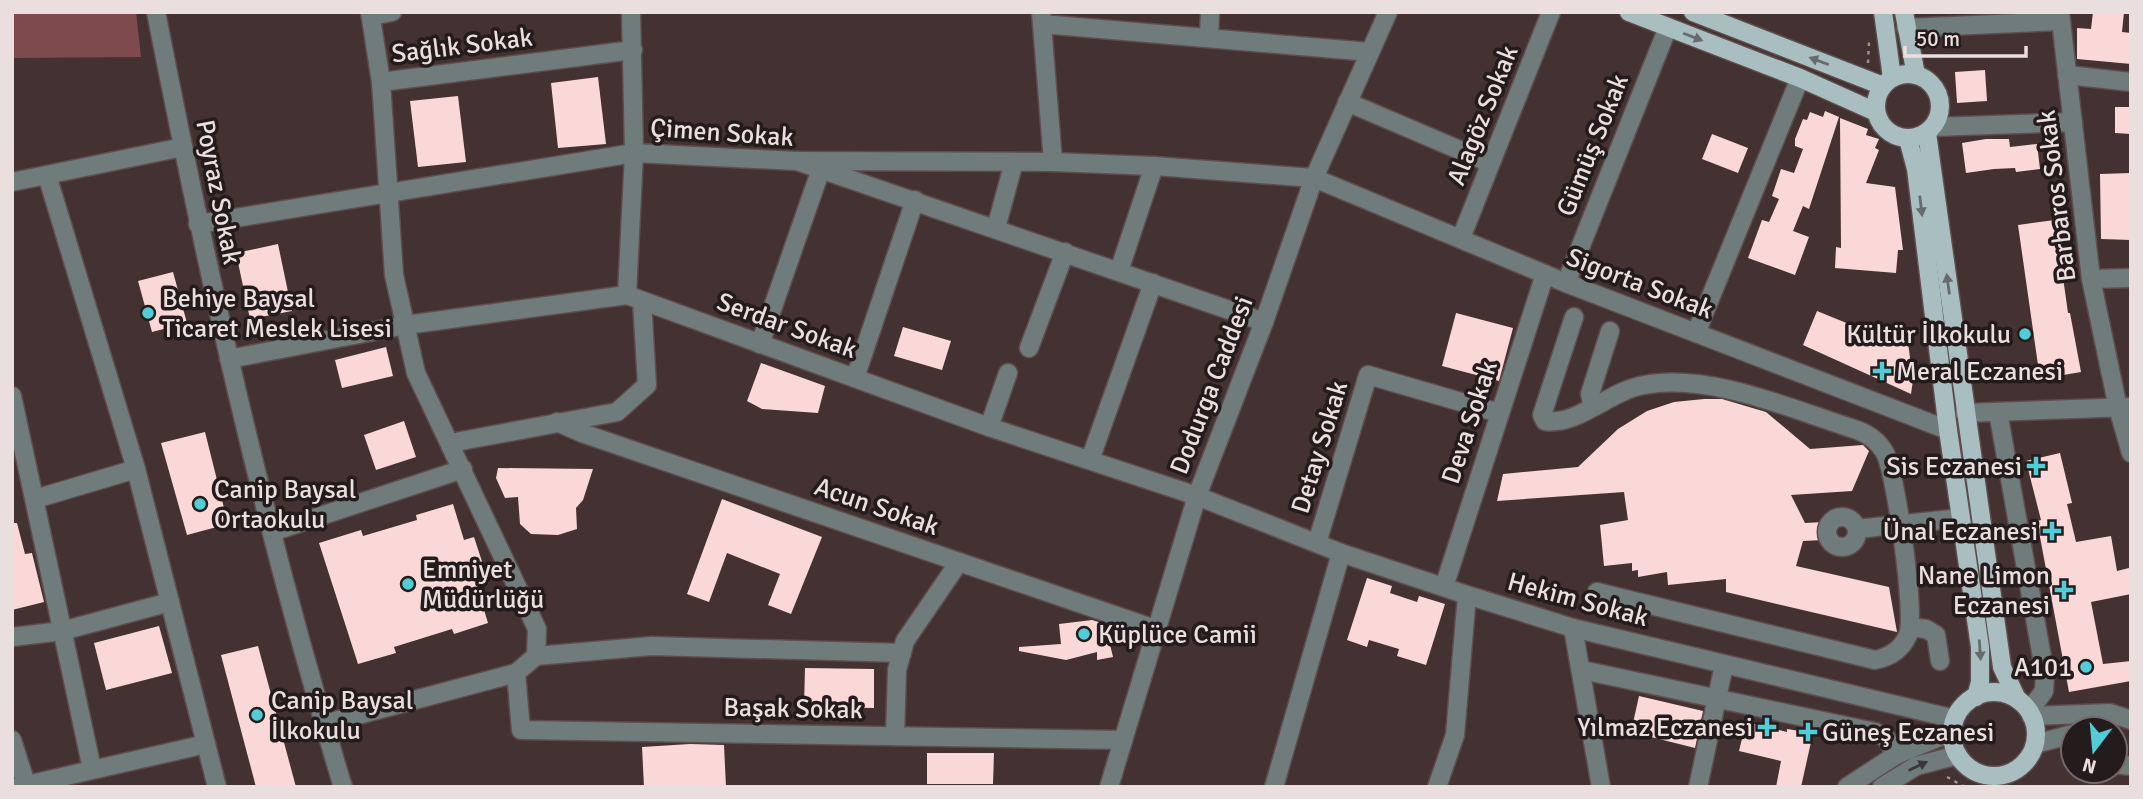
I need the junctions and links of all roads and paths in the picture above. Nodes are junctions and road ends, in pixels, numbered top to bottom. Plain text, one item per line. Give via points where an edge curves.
1 (156, 12) edge
2 (392, 12) edge
3 (631, 12) edge
4 (1210, 12) edge
5 (1388, 12) edge
6 (1551, 12) edge
7 (1629, 12) edge
8 (1693, 12) edge
9 (1883, 12) edge
10 (371, 14) edge
11 (2060, 17) edge
12 (1042, 18) edge
13 (1905, 20) edge
14 (1668, 27) junction
15 (1209, 37) junction
16 (634, 50) junction
17 (1370, 52) junction
18 (1916, 75) junction
19 (2067, 75) junction
20 (1800, 78) junction
21 (381, 82) junction
22 (1887, 82) junction
23 (2131, 82) edge
24 (1347, 102) junction
25 (1876, 112) junction
26 (2073, 122) junction
27 (1930, 130) junction
28 (1908, 139) junction
29 (183, 147) junction
30 (634, 153) junction
31 (797, 160) junction
32 (1014, 162) junction
33 (1053, 162) junction
34 (1490, 163) junction
35 (1154, 166) junction
36 (821, 169) junction
37 (47, 175) junction
38 (1314, 178) junction
39 (12, 182) edge
40 (391, 194) junction
41 (915, 200) junction
42 (198, 224) junction
43 (996, 228) junction
44 (1461, 238) junction
45 (1065, 252) junction
46 (1119, 271) junction
47 (1545, 274) junction
48 (2131, 278) edge
49 (2091, 279) junction
50 (1153, 283) junction
51 (1566, 283) junction
52 (635, 298) junction
53 (1574, 317) dead end
54 (1264, 322) junction
55 (406, 325) junction
56 (1610, 331) dead end
57 (1696, 332) junction
58 (760, 344) junction
59 (1029, 348) dead end
60 (229, 359) junction
61 (1008, 373) dead end
62 (855, 378) junction
63 (12, 396) edge
64 (1594, 407) junction
65 (2124, 407) edge
66 (1499, 412) junction
67 (1998, 412) junction
68 (1965, 413) junction
69 (557, 422) junction
70 (989, 427) junction
71 (1948, 430) junction
72 (450, 443) junction
73 (18, 453) edge
74 (2131, 453) edge
75 (1090, 460) junction
76 (136, 469) junction
77 (463, 469) junction
78 (1196, 496) junction
79 (35, 499) junction
80 (1961, 518) junction
81 (1899, 524) junction
82 (1857, 529) dead end
83 (272, 532) junction
84 (1317, 543) junction
85 (1341, 552) junction
86 (959, 562) junction
87 (1444, 587) junction
88 (1597, 592) dead end
89 (1467, 595) junction
90 (170, 602) junction
91 (1910, 627) junction
92 (1573, 628) junction
93 (1155, 629) junction
94 (62, 631) junction
95 (12, 637) edge
96 (902, 653) junction
97 (536, 656) junction
98 (1940, 661) dead end
99 (1724, 665) junction
100 (1582, 670) junction
101 (516, 673) junction
102 (1849, 694) junction
103 (1976, 697) junction
104 (1717, 699) junction
105 (2026, 709) junction
106 (2131, 721) edge
107 (324, 724) junction
108 (1842, 724) junction
109 (1954, 725) junction
110 (1455, 735) junction
111 (895, 736) junction
112 (2059, 738) edge
113 (12, 740) edge
114 (1122, 740) junction
115 (206, 744) junction
116 (2035, 744) junction
117 (1896, 755) junction
118 (1958, 755) junction
119 (92, 769) junction
120 (2014, 779) edge
121 (1986, 781) edge
122 (24, 786) edge
123 (217, 787) edge
124 (343, 787) edge
125 (1110, 787) edge
126 (1274, 787) edge
127 (1437, 787) edge
128 (1449, 787) edge
129 (1601, 787) edge
130 (1698, 787) edge
131 (1847, 787) edge
132 (1882, 787) edge

1 - 29 street, Poyraz Sokak
2 - 10 street
3 - 16 street
4 - 15 street
5 - 17 street, Dodurga Caddesi
6 - 34 street, Alagöz Sokak
7 - 14 main road
22 -> 8 main road
9 - 22 main road
10 - 21 street
11 - 13 street
11 - 19 street, Barbaros Sokak
12 - 15 street
12 - 33 street
13 - 18 main road
14 -> 20 main road
14 - 51 street, Gümüş Sokak
15 - 17 street
16 - 21 street, Sağlık Sokak
16 - 30 street
17 - 24 street, Dodurga Caddesi
18 - 22 main road
18 - 27 main road via 1926,79 1940,96 1939,118
19 - 23 street
19 - 26 street, Barbaros Sokak
20 - 25 main road
20 - 57 street
21 - 40 street
22 - 25 main road
24 - 34 street
24 - 38 street, Dodurga Caddesi
25 - 28 main road via 1887,131
26 - 27 street
26 - 49 street, Barbaros Sokak
27 - 28 main road
68 -> 27 main road
28 -> 71 main road via 1916,169
29 - 37 street
29 - 42 street, Poyraz Sokak
30 - 31 street, Çimen Sokak
30 - 40 street, Çimen Sokak
30 - 52 street
31 - 32 street, Sigorta Sokak
31 - 36 street, Çimen Sokak
32 - 33 street, Sigorta Sokak
32 - 43 street
33 - 35 street, Sigorta Sokak
34 - 44 street, Alagöz Sokak
35 - 38 street, Sigorta Sokak
35 - 46 street
36 - 41 street, Çimen Sokak
36 - 58 street
37 - 39 street
37 - 76 street
38 - 44 street, Sigorta Sokak
38 - 54 street, Dodurga Caddesi
40 - 42 street, Çimen Sokak
40 - 55 street via 394,275
41 - 43 street, Çimen Sokak
41 - 62 street
42 - 60 street, Poyraz Sokak
43 - 45 street, Çimen Sokak
44 - 47 street, Sigorta Sokak
45 - 46 street, Çimen Sokak
45 - 59 street
46 - 50 street, Çimen Sokak
47 - 51 street, Sigorta Sokak
47 - 66 street, Deva Sokak
48 - 49 street
49 - 65 street, Barbaros Sokak
50 - 54 street, Çimen Sokak
50 - 75 street
51 - 57 street, Sigorta Sokak
52 - 55 street
52 - 58 street, Serdar Sokak
52 - 69 street via 647,385 617,412
53 - 64 street via 1542,415 1545,421 1556,423
54 - 78 street, Dodurga Caddesi
55 - 60 street
55 - 72 street via 416,373
56 - 64 street via 1591,394
57 - 71 street, Sigorta Sokak
58 - 62 street, Serdar Sokak
60 - 83 street, Poyraz Sokak
61 - 70 street
62 - 70 street, Serdar Sokak
63 - 73 street
64 - 81 street via 1636,387 1691,382 1857,430 1886,455
65 - 67 street
65 - 74 street, Barbaros Sokak
66 - 84 street, Detay Sokak via 1368,375
66 - 87 street, Deva Sokak
67 - 68 street
67 - 105 street via 2045,674 2044,691
68 - 105 main road via 2002,667
69 - 72 street
69 - 86 street, Acun Sokak
70 - 75 street, Serdar Sokak
71 - 80 main road
72 - 77 street
73 - 79 street
75 - 78 street, Serdar Sokak
76 - 79 street
76 - 90 street
77 - 83 street
77 - 97 street via 537,629
78 - 84 street, Hekim Sokak
78 - 93 street, Dodurga Caddesi
79 - 94 street
80 - 81 street
80 -> 103 main road via 1980,647
81 - 82 street
81 - 91 street
83 - 107 street, Poyraz Sokak
84 - 85 street, Hekim Sokak
85 - 87 street, Hekim Sokak
85 - 126 street
86 - 93 street, Acun Sokak
86 - 96 street via 905,641
87 - 89 street, Hekim Sokak
88 - 91 street via 1875,660 1898,650
89 - 92 street, Hekim Sokak
89 - 110 street
90 - 94 street
90 - 115 street
91 - 98 street via 1936,635
92 - 99 street, Hekim Sokak
92 - 100 street
93 - 114 street, Dodurga Caddesi
94 - 95 street
94 - 119 street
96 - 97 street via 652,646
96 - 111 street via 897,670
97 - 101 street
99 - 102 street, Hekim Sokak
99 - 104 street
100 - 104 street
100 - 129 street
101 - 107 street
101 - 111 street, Başak Sokak via 521,730
102 - 108 street
102 - 109 street, Hekim Sokak
103 - 105 main road via 1996,693
103 - 109 main road via 1960,710
104 - 108 street
104 - 130 street
105 - 106 street via 2110,713
105 - 116 main road
107 - 124 street, Poyraz Sokak
108 - 117 street via 1886,738
109 - 117 street
109 - 118 main road
110 - 127 street
110 - 128 street
111 - 114 street, Başak Sokak
112 - 116 street
113 - 122 street
114 - 125 street, Dodurga Caddesi
115 - 119 street
115 - 123 street
116 - 120 main road
117 - 131 street
118 - 121 main road
132 -> 118 street via 1916,766
119 - 122 street
120 - 121 main road via 1993,776

